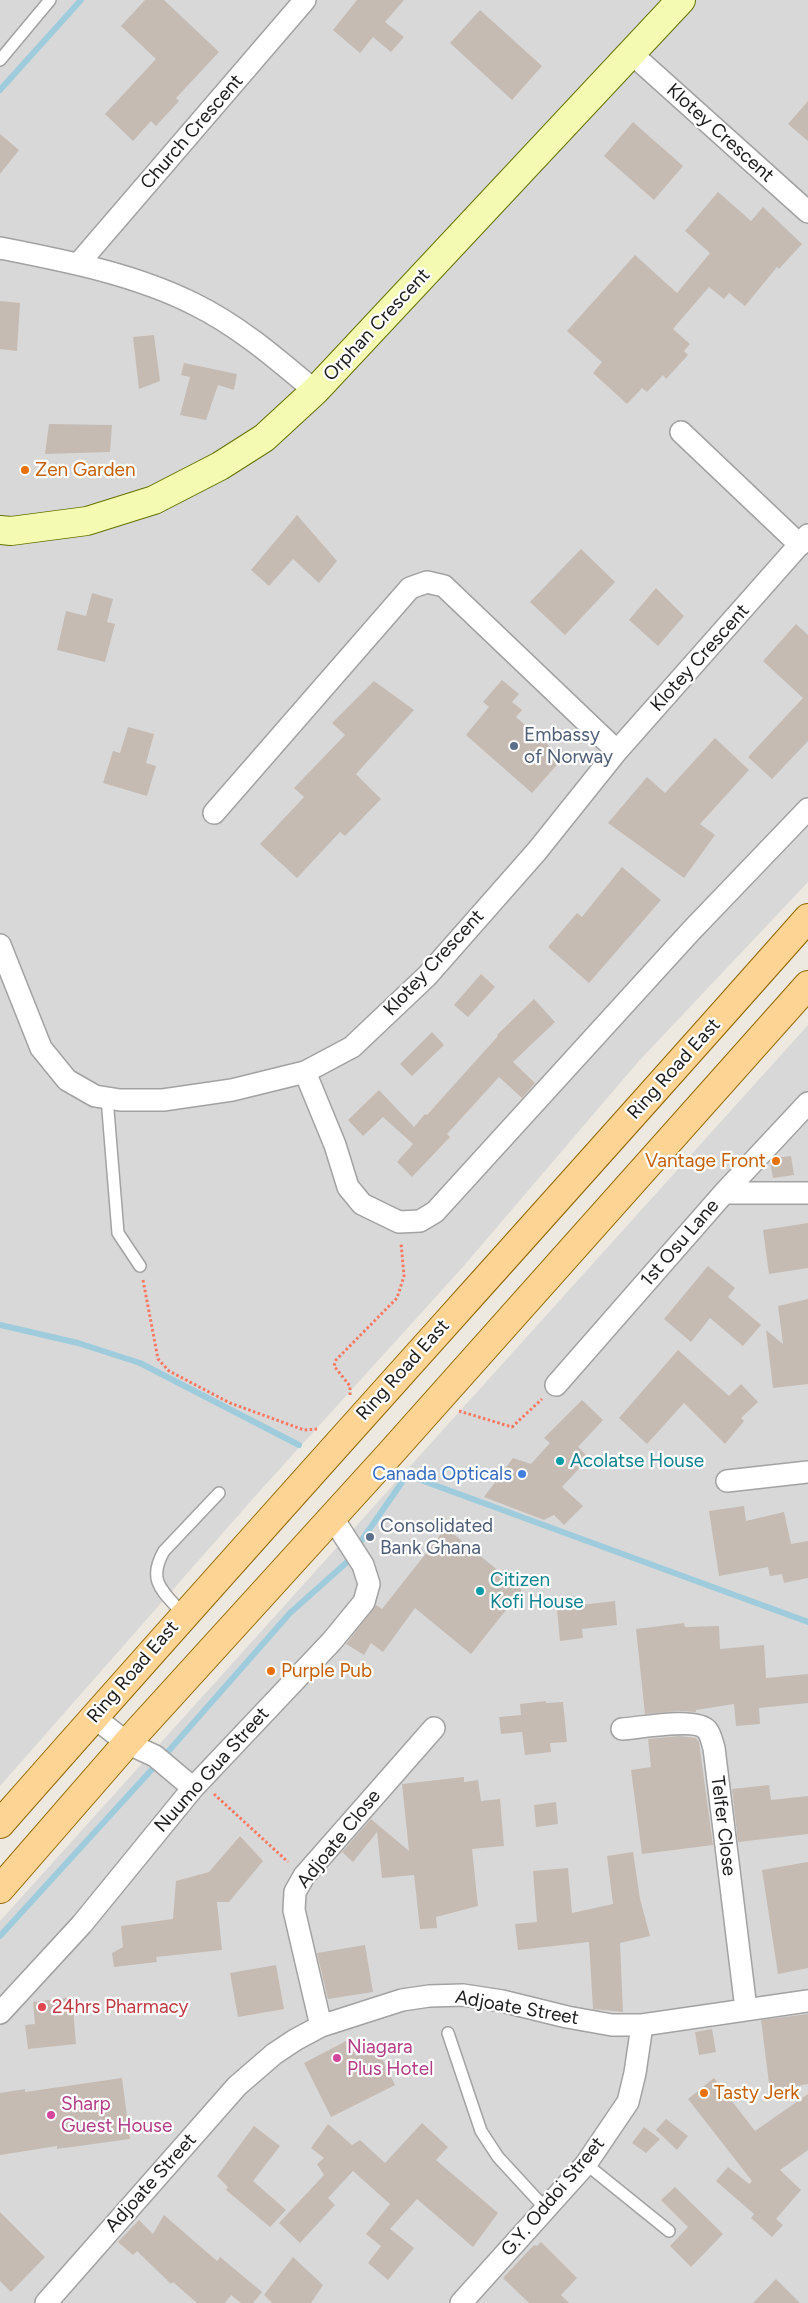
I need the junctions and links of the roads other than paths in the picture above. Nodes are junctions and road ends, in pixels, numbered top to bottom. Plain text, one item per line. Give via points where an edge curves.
1 (50, 0) edge
2 (305, 0) edge
3 (681, 0) edge
4 (632, 54) junction
5 (0, 60) edge
6 (808, 212) edge
7 (0, 248) edge
8 (79, 263) junction
9 (315, 391) junction
10 (681, 432) dead end
11 (0, 530) edge
12 (804, 540) edge
13 (617, 750) junction
14 (808, 809) edge
15 (214, 813) dead end
16 (808, 918) edge
17 (0, 945) edge
18 (808, 985) edge
19 (305, 1072) junction
20 (107, 1098) junction
21 (808, 1103) edge
22 (596, 1158) junction
23 (628, 1188) junction
24 (724, 1193) junction
25 (808, 1193) edge
26 (140, 1266) road end
27 (556, 1385) road end
28 (808, 1472) edge
29 (727, 1481) dead end
30 (219, 1493) dead end
31 (332, 1517) junction
32 (184, 1615) junction
33 (94, 1717) junction
34 (434, 1728) dead end
35 (622, 1730) dead end
36 (127, 1743) junction
37 (196, 1784) junction
38 (0, 1824) edge
39 (0, 1889) edge
40 (808, 2001) edge
41 (746, 2009) junction
42 (0, 2013) edge
43 (642, 2025) junction
44 (321, 2026) junction
45 (448, 2033) dead end
46 (586, 2164) junction
47 (545, 2208) junction
48 (669, 2231) dead end
49 (46, 2303) edge
50 (461, 2303) edge

1 - 5 lane
2 - 8 street, Church Crescent
3 - 4 street, Orphan Crescent
4 - 6 street, Klotey Crescent
4 - 9 street, Orphan Crescent
7 - 8 street
8 - 9 street via 195,304 262,346
9 - 11 street, Orphan Crescent via 264,438 220,466 154,500 87,520
10 - 12 street
12 - 13 street, Klotey Crescent
13 - 15 street via 444,586 426,582 410,588
13 - 19 street, Klotey Crescent via 537,851 427,976 352,1047
14 - 19 street via 691,931 435,1212 420,1221 400,1222 362,1204 348,1187 335,1145
16 - 22 main road, Ring Road East
17 - 20 street, Klotey Crescent via 41,1048 67,1080 95,1096
18 - 23 main road
19 - 20 street, Klotey Crescent via 232,1090 163,1100
20 - 26 lane via 118,1233
21 - 24 street, 1st Osu Lane
22 - 23 main road
22 - 32 main road, Ring Road East
23 - 31 main road
24 - 25 street
24 - 27 street, 1st Osu Lane
28 - 29 street
30 - 32 lane via 164,1551 158,1562 157,1584
31 - 36 main road
31 - 37 street, Nuumo Gua Street via 363,1565 369,1584 364,1602 332,1642
32 - 33 main road, Ring Road East
33 - 36 street
33 - 38 main road, Ring Road East
34 - 44 street, Adjoate Close via 304,1876 295,1892 294,1910
35 - 41 street, Telfer Close via 694,1723 706,1729 710,1736
36 - 37 street
36 - 39 main road
37 - 42 street, Nuumo Gua Street via 82,1924
40 - 41 street, Adjoate Street
41 - 43 street, Adjoate Street
43 - 44 street, Adjoate Street via 612,2025 462,1995 402,2000
43 - 46 street, G.Y. Oddoi Street via 628,2102
44 - 49 street, Adjoate Street via 274,2054 237,2086
45 - 47 lane via 482,2131 498,2156
46 - 47 street, G.Y. Oddoi Street
46 - 48 lane
47 - 50 street, G.Y. Oddoi Street

